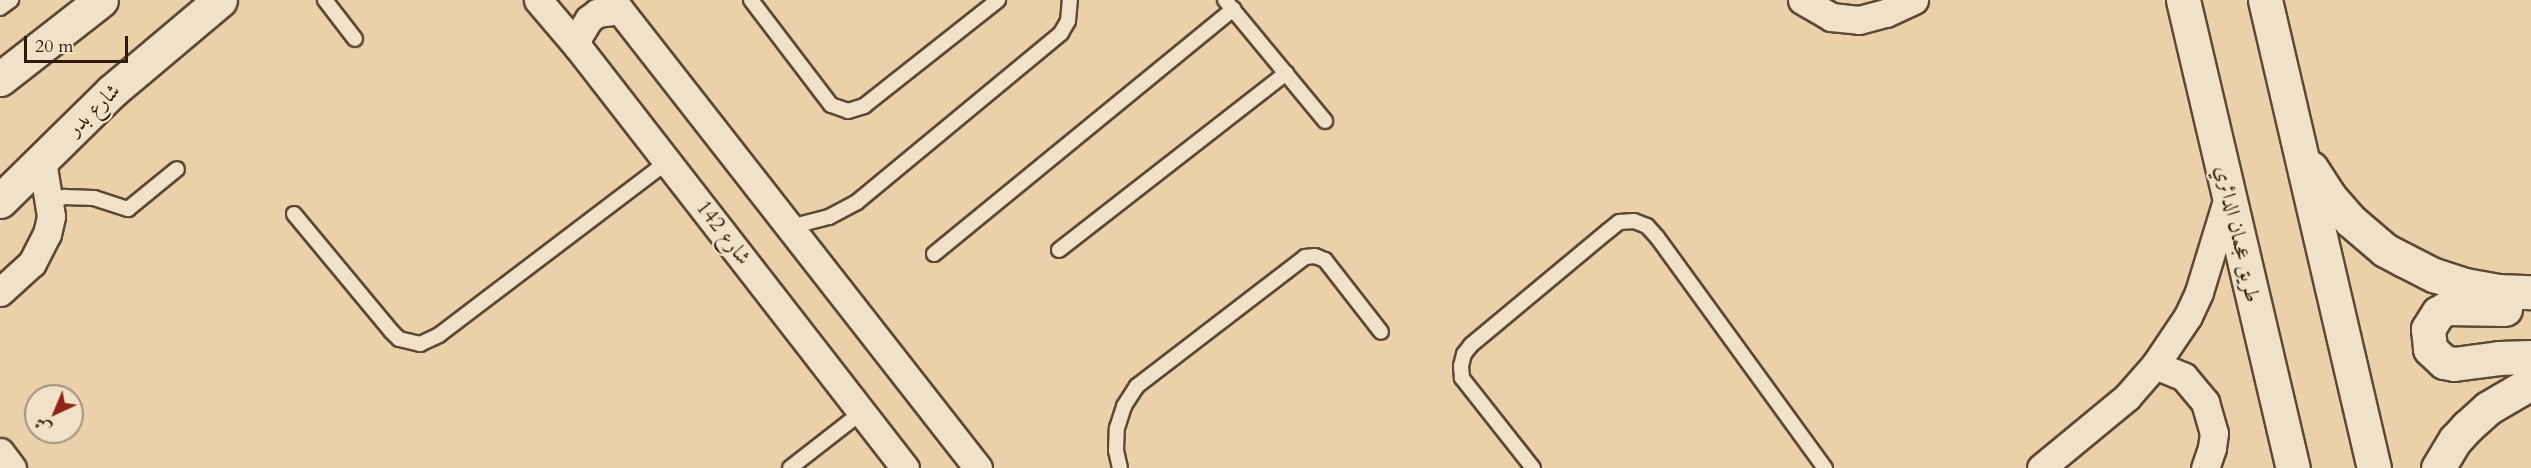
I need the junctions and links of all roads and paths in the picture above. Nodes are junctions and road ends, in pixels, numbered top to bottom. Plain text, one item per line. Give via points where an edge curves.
1 (11, 0) edge
2 (101, 0) edge
3 (220, 0) edge
4 (325, 0) edge
5 (538, 0) edge
6 (751, 0) edge
7 (998, 0) edge
8 (1070, 0) edge
9 (1802, 0) edge
10 (1914, 0) edge
11 (2183, 0) edge
12 (2265, 0) edge
13 (616, 5) edge
14 (1229, 5) edge
15 (0, 8) edge
16 (356, 39) dead end
17 (578, 47) junction
18 (1286, 73) junction
19 (0, 79) edge
20 (1325, 121) dead end
21 (2297, 138) junction
22 (42, 161) junction
23 (668, 161) junction
24 (177, 169) dead end
25 (2228, 197) junction
26 (0, 201) edge
27 (50, 204) junction
28 (294, 214) dead end
29 (790, 227) junction
30 (1059, 250) dead end
31 (934, 254) dead end
32 (0, 292) edge
33 (2531, 292) edge
34 (2531, 310) edge
35 (1381, 332) dead end
36 (2531, 357) edge
37 (2155, 365) junction
38 (2531, 383) edge
39 (861, 412) junction
40 (0, 452) edge
41 (12, 468) edge
42 (790, 468) edge
43 (905, 468) edge
44 (978, 468) edge
45 (1120, 468) edge
46 (1533, 468) edge
47 (1825, 468) edge
48 (2041, 468) edge
49 (2205, 468) edge
50 (2293, 468) edge
51 (2374, 468) edge
52 (2438, 468) edge

1 - 15 lane
2 - 19 main road
3 - 22 main road, شارع بدر via 111,91
4 - 16 lane
5 - 17 street, شارع 142
6 - 7 lane via 831,105 848,111 864,106
8 - 29 lane via 1068,21 1062,33 857,202 829,217
9 - 10 street via 1831,16 1859,20
11 - 25 main road, طريق عجمان الدائري
12 - 21 main road
13 - 17 street via 589,19 578,37
13 - 29 street
14 - 18 lane
14 - 31 lane
17 - 23 street, شارع 142
18 - 20 lane
18 - 30 lane
21 - 33 main road via 2330,196 2351,221 2385,250 2434,275 2466,285
21 - 51 main road
22 - 26 main road, شارع بدر
22 - 27 street
23 - 28 lane via 439,336 420,344 399,339 391,331
23 - 39 street, شارع 142
24 - 27 lane via 128,209 94,198 64,197
25 - 37 street via 2192,308
25 - 50 main road, طريق عجمان الدائري
27 - 32 street via 51,216 40,249 32,263
29 - 44 street
34 - 36 main road via 2447,308 2431,320 2427,340 2436,357 2454,364
35 - 45 lane via 1325,260 1305,257 1137,386 1124,406 1117,428
37 - 48 street via 2127,397
37 - 49 street via 2184,377 2205,402 2214,433
38 - 52 main road via 2488,408 2467,427
39 - 42 lane
39 - 43 street, شارع 142
40 - 41 street
46 - 47 lane via 1462,378 1464,354 1619,222 1634,220 1657,237

